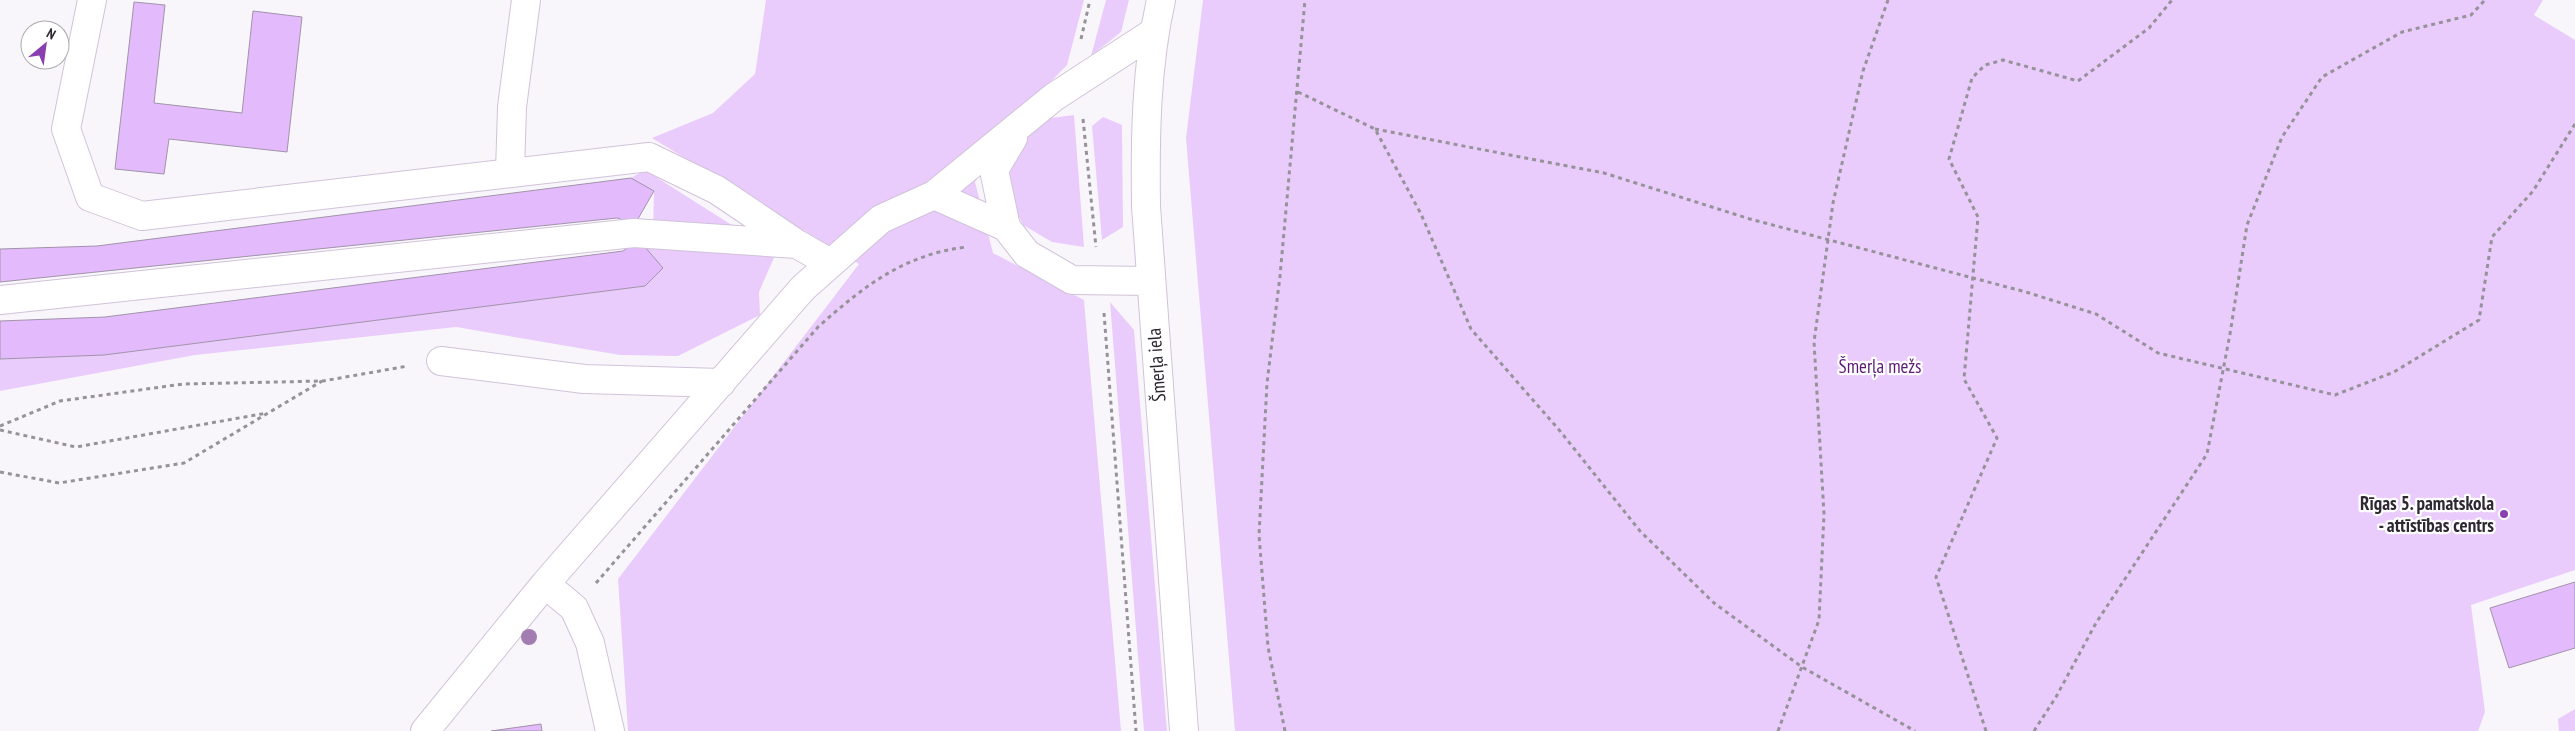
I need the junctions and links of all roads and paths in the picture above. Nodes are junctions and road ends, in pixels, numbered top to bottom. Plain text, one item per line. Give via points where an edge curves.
1 (92, 0) edge
2 (526, 0) edge
3 (1161, 0) edge
4 (1305, 0) edge
5 (1888, 0) edge
6 (2172, 0) edge
7 (2485, 0) edge
8 (1154, 32) junction
9 (1077, 83) junction
10 (1298, 92) junction
11 (1021, 124) junction
12 (2575, 124) edge
13 (1375, 129) junction
14 (510, 172) junction
15 (934, 195) junction
16 (1006, 227) junction
17 (797, 244) junction
18 (972, 246) dead end
19 (830, 263) junction
20 (1973, 277) junction
21 (1102, 280) junction
22 (1150, 281) junction
23 (0, 300) edge
24 (441, 361) joint
25 (2223, 370) junction
26 (323, 381) junction
27 (721, 384) junction
28 (270, 412) junction
29 (0, 428) edge
30 (0, 472) edge
31 (545, 584) junction
32 (574, 608) junction
33 (1802, 667) junction
34 (425, 731) edge
35 (610, 731) edge
36 (1136, 731) edge
37 (1184, 731) edge
38 (1285, 731) edge
39 (1778, 731) edge
40 (1915, 731) edge
41 (1986, 731) edge
42 (2034, 731) edge

1 - 14 street via 66,129 90,197 142,216
2 - 14 street via 512,107
3 - 8 street, Šmerļa iela
4 - 10 path
5 - 33 path via 1863,71 1833,203 1814,342 1824,514 1819,620
6 - 20 path via 2149,28 2078,81 2003,60 1985,65 1972,78 1949,159 1978,217
7 - 25 path via 2471,15 2402,32 2322,77 2282,138 2247,225
8 - 9 street
8 - 22 street, Šmerļa iela via 1145,133
9 - 11 street
9 - 21 path
10 - 13 path
10 - 38 path via 1267,382 1260,535 1268,647
11 - 15 street
11 - 16 street via 994,170
12 - 25 path via 2533,191 2492,236 2478,320 2394,372 2335,395
13 - 20 path via 1604,173 1750,219
13 - 33 path via 1421,214 1471,329 1560,431 1640,531 1714,603
14 - 17 street via 648,157 717,190
15 - 16 street
15 - 19 street via 881,219
16 - 21 street via 1027,254 1072,280
17 - 19 street
17 - 23 street via 634,233
18 - 32 path via 948,249 901,264 858,291 818,326
19 - 27 street via 803,288
20 - 25 path via 2096,314 2158,353
20 - 41 path via 1964,379 1997,438 1936,577
21 - 22 street
21 - 36 path
22 - 37 street, Šmerļa iela
24 - 26 path
24 - 27 street via 584,379
25 - 42 path via 2208,454 2096,623 2056,698
26 - 28 path
26 - 29 path via 183,384 60,401
27 - 31 street
28 - 29 path via 76,447
28 - 30 path via 184,463 59,483
31 - 32 street
31 - 34 street
32 - 35 street via 590,643
33 - 39 path
33 - 40 path

